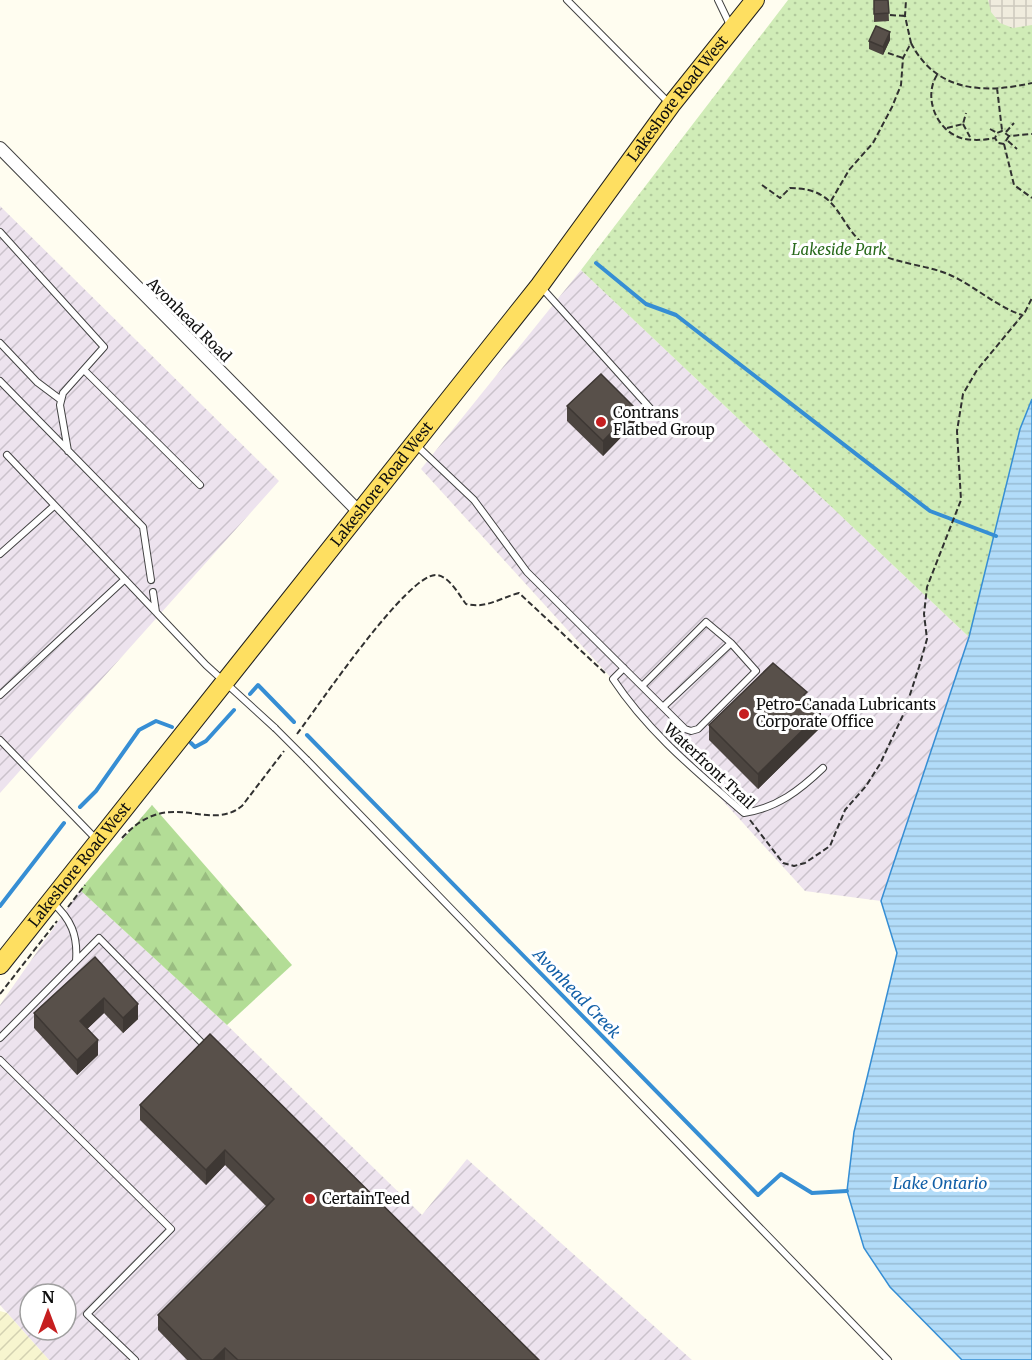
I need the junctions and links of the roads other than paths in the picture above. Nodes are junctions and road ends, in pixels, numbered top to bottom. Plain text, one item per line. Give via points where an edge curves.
1 (567, 0) edge
2 (718, 0) edge
3 (755, 0) edge
4 (732, 28) junction
5 (671, 105) junction
6 (0, 148) edge
7 (0, 232) edge
8 (540, 285) junction
9 (0, 343) edge
10 (84, 370) junction
11 (0, 381) edge
12 (61, 400) junction
13 (650, 408) dead end
14 (413, 442) junction
15 (69, 452) junction
16 (7, 455) dead end
17 (200, 485) dead end
18 (54, 506) junction
19 (358, 511) junction
20 (0, 554) edge
21 (124, 580) junction
22 (151, 580) dead end
23 (153, 592) dead end
24 (156, 613) junction
25 (731, 643) junction
26 (624, 668) junction
27 (225, 680) junction
28 (643, 685) junction
29 (0, 695) edge
30 (664, 706) junction
31 (0, 740) edge
32 (823, 768) dead end
33 (97, 841) junction
34 (51, 901) junction
35 (76, 961) junction
36 (0, 964) edge
37 (0, 1038) edge
38 (201, 1042) edge
39 (0, 1060) edge
40 (135, 1360) edge
41 (888, 1360) edge

1 - 5 lane
2 - 4 lane
3 - 4 main road, Lakeshore Road West
4 - 5 main road, Lakeshore Road West
5 - 8 main road, Lakeshore Road West
6 - 19 street, Avonhead Road
7 - 10 lane via 104,347
8 - 13 lane
8 - 14 main road, Lakeshore Road West
9 - 12 lane via 37,382
10 - 12 lane
10 - 17 lane
11 - 15 lane
12 - 15 lane
14 - 19 main road, Lakeshore Road West
14 - 26 lane via 474,500 527,572
15 - 22 lane via 143,527
16 - 18 lane
18 - 20 lane
18 - 21 lane
19 - 27 main road, Lakeshore Road West
21 - 24 lane
21 - 29 lane
23 - 24 lane
24 - 27 lane
25 - 28 lane via 706,622
25 - 30 lane
25 - 30 lane via 756,671 698,729 685,729
26 - 28 lane
26 - 32 lane, Waterfront Trail via 613,679 630,704 682,759 744,813 781,802
27 - 33 main road, Lakeshore Road West
27 - 41 lane, bridge via 308,760
28 - 30 lane
31 - 33 lane
33 - 34 main road, Lakeshore Road West
34 - 35 lane via 72,924
34 - 36 main road, Lakeshore Road West
35 - 37 lane
35 - 38 lane via 99,938
39 - 40 lane via 171,1229 87,1314

